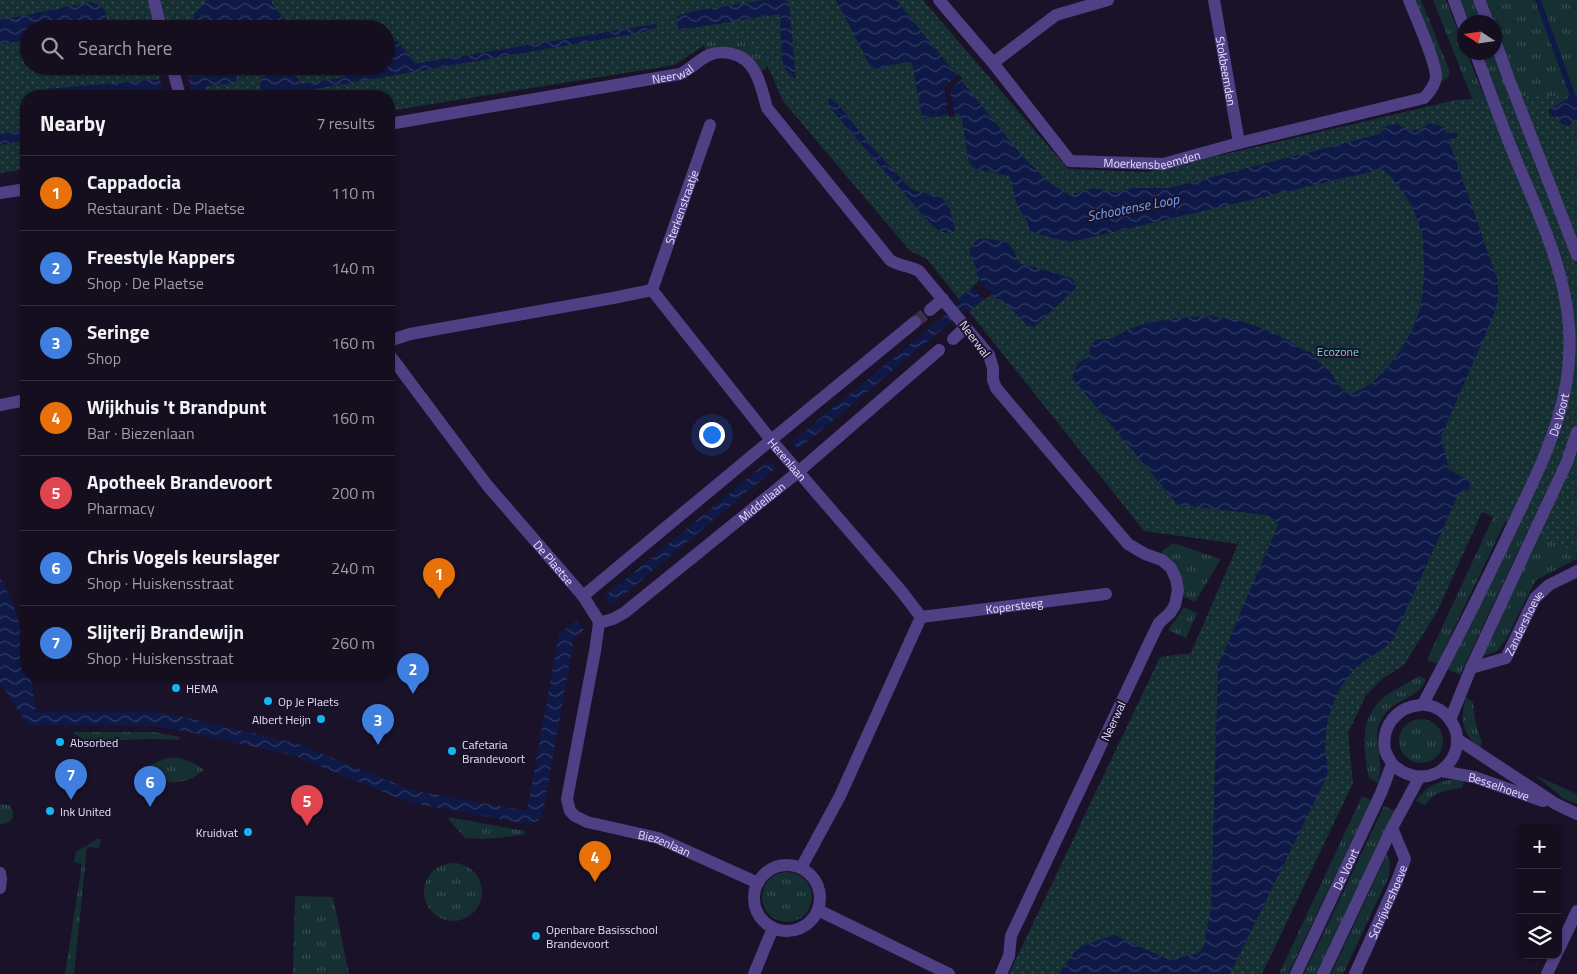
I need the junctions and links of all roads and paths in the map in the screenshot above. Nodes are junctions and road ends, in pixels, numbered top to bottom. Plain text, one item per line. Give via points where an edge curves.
1 (154, 0) edge
2 (939, 0) edge
3 (1108, 0) edge
4 (1214, 0) edge
5 (1409, 0) edge
6 (1454, 0) edge
7 (1479, 0) edge
8 (1460, 15) edge
9 (1485, 15) edge
10 (159, 20) edge
11 (1478, 60) edge
12 (1502, 60) edge
13 (993, 63) junction
14 (174, 75) edge
15 (178, 90) edge
16 (395, 123) edge
17 (710, 125) dead end
18 (1239, 143) junction
19 (20, 190) edge
20 (0, 193) edge
21 (1577, 255) edge
22 (652, 290) junction
23 (951, 308) junction
24 (930, 310) tunnel mouth
25 (915, 322) tunnel mouth
26 (966, 327) junction
27 (395, 339) edge
28 (953, 339) dead end
29 (939, 350) dead end
30 (395, 362) edge
31 (20, 401) edge
32 (0, 405) edge
33 (1577, 432) edge
34 (771, 440) junction
35 (798, 472) junction
36 (1577, 571) edge
37 (1106, 594) dead end
38 (582, 596) junction
39 (596, 616) junction
40 (921, 617) junction
41 (1471, 668) junction
42 (1423, 704) junction
43 (1450, 720) junction
44 (1457, 740) junction
45 (1392, 764) junction
46 (1442, 771) junction
47 (1419, 778) junction
48 (1556, 804) junction
49 (1577, 814) edge
50 (1392, 828) junction
51 (801, 868) junction
52 (0, 873) edge
53 (758, 883) junction
54 (0, 888) edge
55 (818, 910) junction
56 (1577, 911) edge
57 (773, 928) junction
58 (1562, 943) edge
59 (1554, 959) edge
60 (754, 974) edge
61 (950, 974) edge
62 (1001, 974) edge
63 (1296, 974) edge
64 (1323, 974) edge
65 (1355, 974) edge
66 (1547, 974) edge

1 - 10 street
2 - 13 street, Moerkensbeemden
3 - 13 street via 1056,15
4 - 18 street, Stokbeemden
5 - 18 street, Moerkensbeemden via 1436,78 1424,98
6 - 8 street
7 - 9 street
11 - 42 street, De Voort via 1549,240 1562,285 1569,327 1569,354 1562,410 1546,454
12 - 21 street
13 - 18 street, Moerkensbeemden via 1070,161 1164,164
14 - 15 street
16 - 23 street, Neerwal via 680,74 712,54 740,56 752,66 767,108 890,260 919,271
17 - 22 street, Sterkenstraatje
19 - 20 street
22 - 27 street
22 - 34 street, Herenlaan
23 - 24 street
23 - 26 street, Neerwal
25 - 34 street
26 - 28 street
26 - 62 street, Neerwal via 989,355 996,388 1128,544 1162,560 1171,568 1178,590 1170,613 1159,623 1152,637 1011,936 1010,956
29 - 35 street, Middellaan
30 - 38 street, De Plaetse via 487,485
31 - 32 street
33 - 41 street, De Voort
34 - 35 street, Herenlaan
34 - 38 street
35 - 39 street, Middellaan via 624,613 613,619
35 - 40 street, Herenlaan
36 - 41 street, Zandershoeve via 1549,585 1535,598 1506,658
37 - 40 street, Kopersteeg
38 - 39 street, De Plaetse
39 - 53 street, Biezenlaan via 567,799 570,811 587,822 658,838
40 - 51 street via 840,796
41 - 43 street, De Voort
42 - 43 street via 1443,712
42 - 45 street via 1409,706 1388,724 1384,737
43 - 44 street
44 - 46 street via 1456,751
44 - 48 street, Besselhoeve
45 - 47 street via 1409,776
45 - 63 street, De Voort
46 - 47 street
46 - 48 street, Besselhoeve via 1474,777
47 - 50 street, De Voort
48 - 49 street, Besselhoeve
50 - 64 street, De Voort
50 - 65 street, Schrijvershoeve via 1405,859
51 - 53 street via 776,867 765,873
51 - 55 street via 817,886
52 - 54 street
53 - 57 street via 754,896 756,909 762,920
55 - 57 street via 799,929 786,932
55 - 61 street
56 - 58 street
57 - 60 street
59 - 66 street

